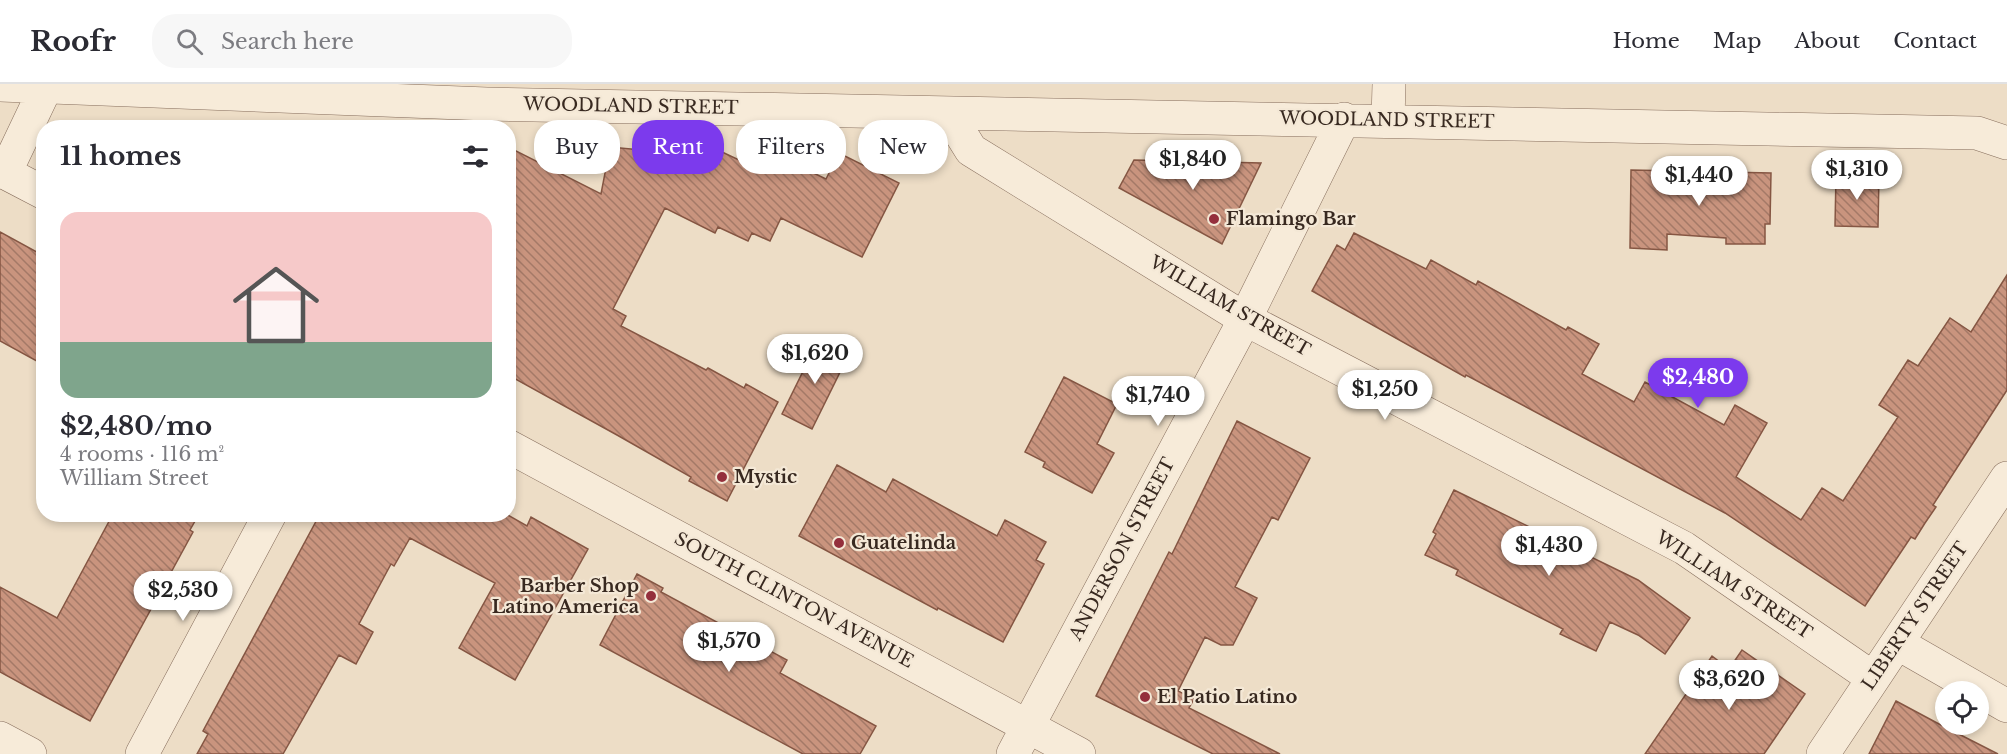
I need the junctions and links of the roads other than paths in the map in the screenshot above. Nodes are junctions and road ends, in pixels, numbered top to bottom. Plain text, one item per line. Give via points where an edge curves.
1 (1389, 84) edge
2 (0, 85) edge
3 (46, 87) junction
4 (486, 105) edge
5 (948, 113) junction
6 (1344, 119) junction
7 (1388, 120) junction
8 (2007, 143) edge
9 (3, 171) edge
10 (36, 190) edge
11 (1245, 319) junction
12 (516, 451) edge
13 (2007, 478) edge
14 (266, 522) edge
15 (1898, 643) junction
16 (1873, 678) junction
17 (2007, 706) edge
18 (0, 738) edge
19 (1020, 740) edge
20 (30, 754) edge
21 (142, 754) edge
22 (1079, 754) edge
23 (1823, 754) edge

1 - 7 street
2 - 3 street, WOODLAND STREET
3 - 4 street, WOODLAND STREET
3 - 9 street
4 - 5 street, WOODLAND STREET
5 - 6 street, WOODLAND STREET
5 - 11 street, WILLIAM STREET via 971,150
6 - 7 street, WOODLAND STREET
6 - 11 street, ANDERSON STREET
7 - 8 street, WOODLAND STREET via 1977,133
9 - 10 street
11 - 16 street, WILLIAM STREET via 1684,548
11 - 19 street, ANDERSON STREET
12 - 19 street, SOUTH CLINTON AVENUE
13 - 15 street, LIBERTY STREET
14 - 21 street
15 - 16 street, LIBERTY STREET
15 - 17 street
16 - 23 street, LIBERTY STREET
18 - 20 street
19 - 22 street, SOUTH CLINTON AVENUE

